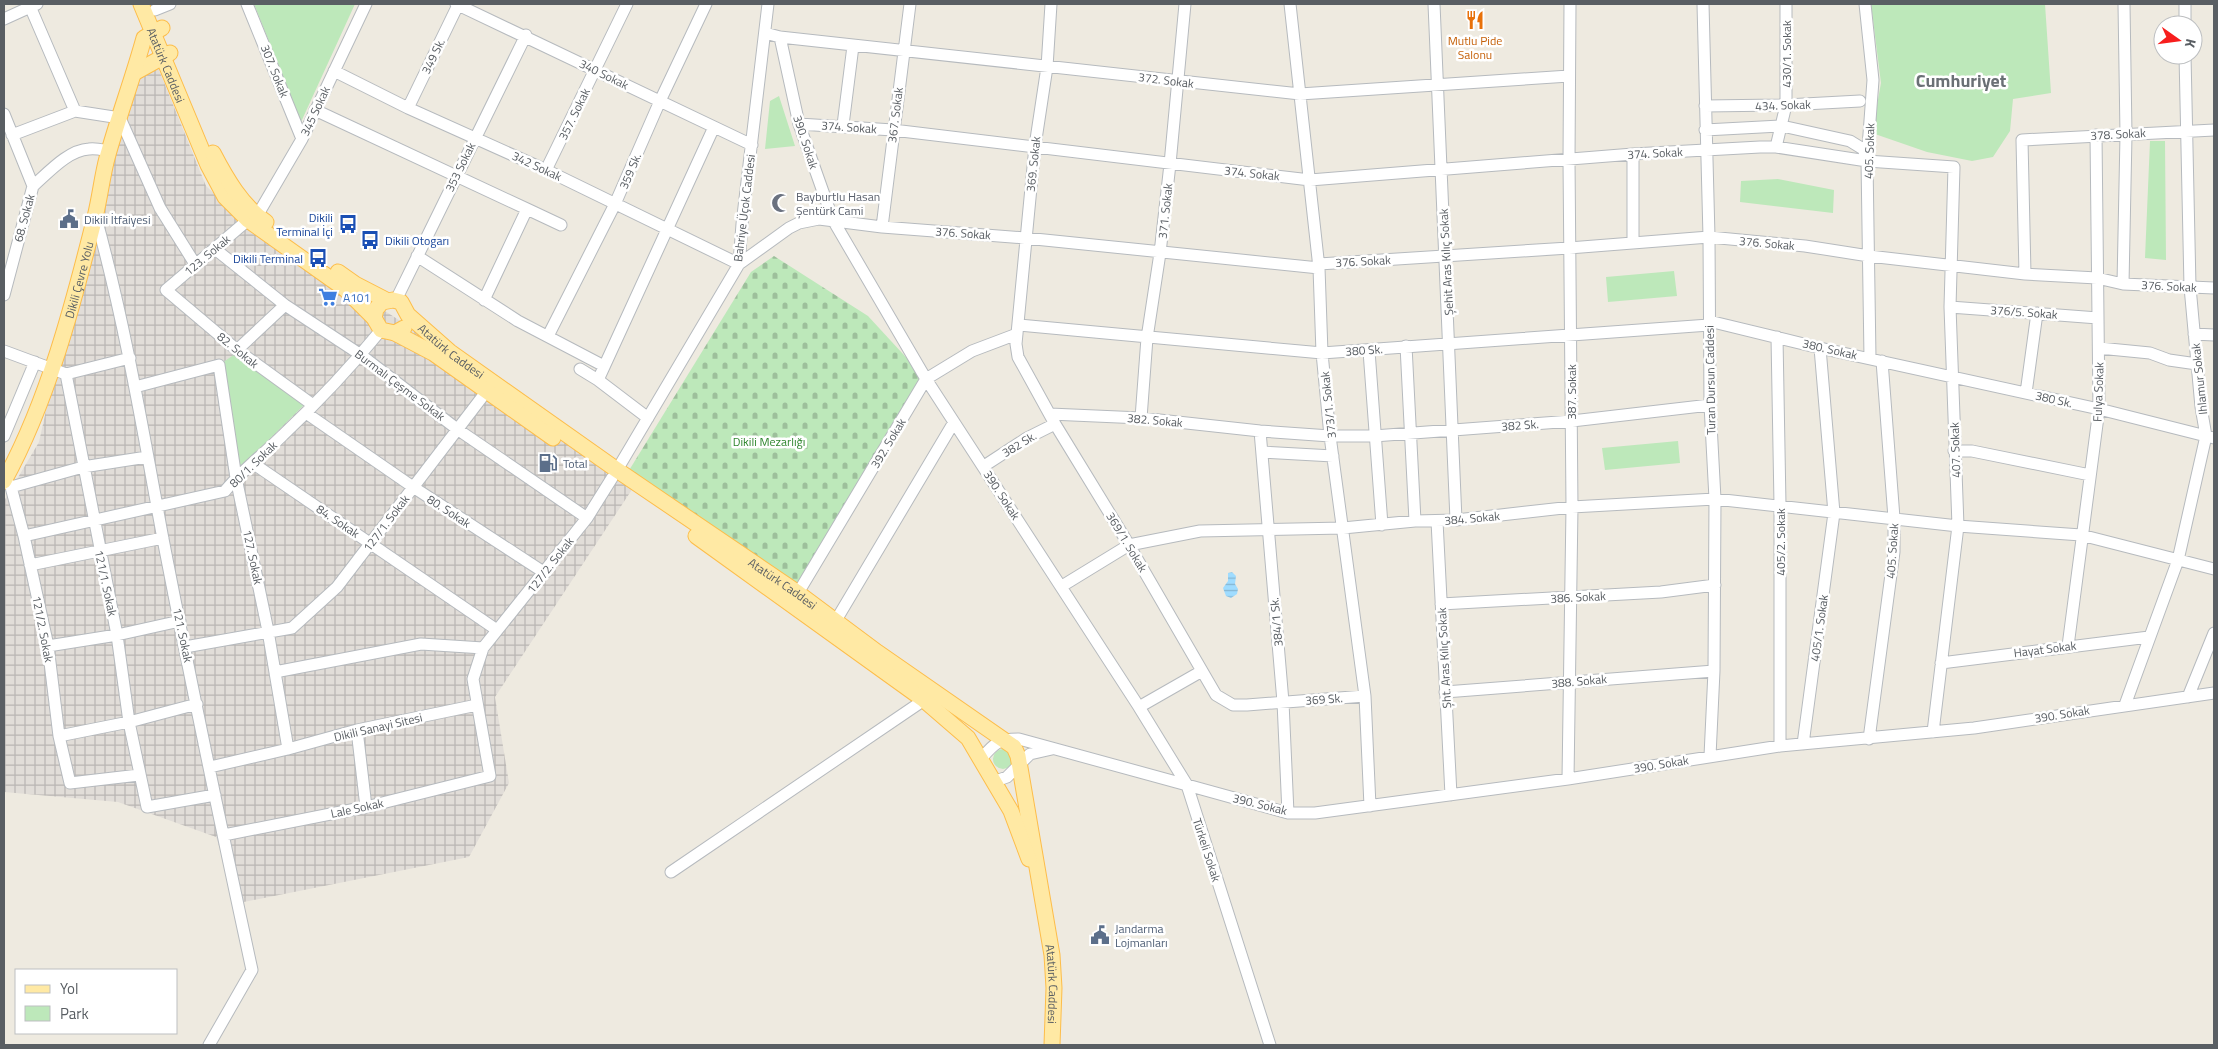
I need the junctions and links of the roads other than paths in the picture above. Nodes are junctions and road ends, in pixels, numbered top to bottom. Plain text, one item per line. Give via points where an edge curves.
1 (170, 4) edge
2 (248, 4) edge
3 (366, 4) edge
4 (457, 4) edge
5 (627, 4) edge
6 (706, 4) edge
7 (768, 4) edge
8 (910, 4) edge
9 (1050, 4) edge
10 (1185, 4) edge
11 (1290, 4) edge
12 (1434, 4) edge
13 (1570, 4) edge
14 (1703, 4) edge
15 (1786, 4) edge
16 (1865, 4) edge
17 (2124, 4) edge
18 (32, 5) edge
19 (150, 6) edge
20 (480, 8) edge
21 (4, 19) edge
22 (157, 30) junction
23 (764, 33) junction
24 (526, 36) junction
25 (780, 37) junction
26 (853, 46) junction
27 (904, 51) junction
28 (167, 54) junction
29 (2185, 65) edge
30 (1046, 67) junction
31 (595, 70) junction
32 (334, 71) junction
33 (134, 73) junction
34 (1569, 76) junction
35 (1177, 81) junction
36 (1438, 85) junction
37 (1300, 94) junction
38 (660, 101) junction
39 (1860, 101) dead end
40 (1786, 105) junction
41 (1705, 106) junction
42 (408, 108) junction
43 (315, 110) junction
44 (75, 111) junction
45 (4, 114) edge
46 (120, 118) junction
47 (799, 124) junction
48 (843, 125) junction
49 (1782, 126) junction
50 (714, 127) junction
51 (893, 130) junction
52 (1705, 130) junction
53 (2214, 130) edge
54 (2186, 131) junction
55 (12, 135) junction
56 (2096, 135) junction
57 (2126, 135) junction
58 (475, 137) junction
59 (302, 139) junction
60 (752, 145) junction
61 (1035, 146) junction
62 (1776, 147) junction
63 (1705, 150) junction
64 (110, 151) junction
65 (1633, 154) junction
66 (1569, 160) junction
67 (1867, 161) junction
68 (1170, 164) junction
69 (546, 170) junction
70 (1441, 170) junction
71 (456, 175) junction
72 (1310, 180) junction
73 (33, 186) junction
74 (616, 204) junction
75 (527, 209) junction
76 (95, 216) junction
77 (252, 218) junction
78 (833, 220) junction
79 (561, 225) dead end
80 (882, 227) junction
81 (668, 229) junction
82 (1709, 237) junction
83 (1025, 238) junction
84 (1633, 242) junction
85 (1569, 248) junction
86 (216, 249) junction
87 (1160, 253) junction
88 (417, 256) junction
89 (1446, 256) junction
90 (1869, 256) junction
91 (195, 264) junction
92 (739, 264) junction
93 (1319, 266) junction
94 (1950, 266) junction
95 (2025, 274) junction
96 (2097, 278) junction
97 (2124, 284) junction
98 (2190, 288) junction
99 (2214, 288) edge
100 (166, 290) joint
101 (4, 295) edge
102 (391, 300) junction
103 (484, 300) junction
104 (285, 305) junction
105 (1950, 307) junction
106 (2037, 313) junction
107 (408, 315) junction
108 (2098, 318) junction
109 (1709, 323) junction
110 (384, 327) junction
111 (1018, 330) junction
112 (2194, 334) junction
113 (2214, 335) edge
114 (548, 336) junction
115 (1571, 336) junction
116 (1147, 338) junction
117 (1776, 338) junction
118 (1450, 343) junction
119 (1406, 346) junction
120 (1820, 348) junction
121 (2099, 348) junction
122 (237, 350) junction
123 (1368, 350) junction
124 (4, 351) edge
125 (1322, 353) junction
126 (361, 355) junction
127 (130, 358) junction
128 (1870, 358) junction
129 (1882, 361) junction
130 (35, 362) junction
131 (2197, 364) junction
132 (604, 366) junction
133 (52, 367) junction
134 (580, 370) dead end
135 (66, 374) junction
136 (1952, 376) junction
137 (926, 379) junction
138 (598, 380) junction
139 (135, 387) junction
140 (486, 392) junction
141 (2026, 393) junction
142 (1710, 405) junction
143 (310, 409) junction
144 (2099, 409) junction
145 (648, 418) junction
146 (1140, 418) junction
147 (1052, 419) junction
148 (1572, 421) junction
149 (954, 422) junction
150 (457, 429) junction
151 (1453, 429) junction
152 (1260, 431) junction
153 (1409, 432) junction
154 (4, 436) edge
155 (1330, 436) junction
156 (1374, 436) junction
157 (2210, 437) edge
158 (1954, 451) junction
159 (1262, 452) junction
160 (1333, 456) junction
161 (147, 457) junction
162 (254, 464) junction
163 (984, 466) junction
164 (83, 467) junction
165 (614, 474) junction
166 (2090, 475) junction
167 (236, 478) junction
168 (7, 482) edge
169 (413, 488) junction
170 (1715, 498) junction
171 (1780, 505) junction
172 (157, 507) junction
173 (1572, 507) junction
174 (1834, 513) junction
175 (587, 518) junction
176 (1894, 518) junction
177 (93, 520) junction
178 (1456, 520) junction
179 (1415, 521) junction
180 (1437, 521) junction
181 (1382, 525) junction
182 (1958, 526) junction
183 (1343, 528) junction
184 (1268, 530) junction
185 (2081, 535) junction
186 (24, 536) junction
187 (163, 538) junction
188 (371, 543) junction
189 (1129, 545) junction
190 (100, 550) junction
191 (2178, 560) junction
192 (30, 565) junction
193 (2214, 568) edge
194 (545, 573) junction
195 (1715, 585) junction
196 (1062, 586) junction
197 (798, 593) junction
198 (1570, 597) junction
199 (1441, 604) junction
200 (180, 620) junction
201 (835, 622) junction
202 (497, 630) junction
203 (268, 631) junction
204 (2214, 632) edge
205 (117, 635) junction
206 (2149, 637) junction
207 (48, 646) junction
208 (2068, 646) junction
209 (185, 647) junction
210 (483, 648) junction
211 (1941, 663) junction
212 (1202, 671) junction
213 (1714, 671) junction
214 (275, 672) junction
215 (1570, 682) junction
216 (1446, 692) junction
217 (2214, 693) edge
218 (1365, 696) junction
219 (2188, 697) junction
220 (924, 700) junction
221 (1283, 702) junction
222 (197, 704) junction
223 (477, 705) junction
224 (2125, 705) junction
225 (1139, 707) junction
226 (129, 722) junction
227 (357, 730) junction
228 (1933, 732) junction
229 (59, 736) junction
230 (1002, 739) junction
231 (1869, 739) junction
232 (1803, 744) junction
233 (1780, 746) junction
234 (288, 749) junction
235 (1056, 749) junction
236 (1710, 756) junction
237 (980, 760) junction
238 (1019, 766) junction
239 (210, 767) junction
240 (139, 775) junction
241 (1568, 780) junction
242 (993, 782) junction
243 (1187, 785) junction
244 (215, 795) junction
245 (1451, 795) junction
246 (1370, 806) junction
247 (366, 807) junction
248 (1288, 813) junction
249 (224, 835) junction
250 (671, 872) dead end
251 (1046, 923) junction
252 (209, 1045) edge
253 (1052, 1045) edge
254 (1270, 1045) edge

1 - 19 street
2 - 59 street, 307. Sokak
3 - 32 street, 345 Sokak
4 - 20 street, 340 Sokak
4 - 42 street, 349 Sk.
5 - 31 street, 357. Sokak
6 - 38 street, 359 Sk.
7 - 23 street, Bahriye Üçok Caddesi
8 - 27 street, 367. Sokak
9 - 30 street, 369. Sokak
10 - 35 street, 371. Sokak
11 - 37 street, 373/1. Sokak
12 - 36 street, Şehit Aras Kılıç Sokak
13 - 34 street, 387. Sokak
14 - 41 street, Turan Dursun Caddesi
15 - 40 street, 430/1. Sokak
16 - 67 street, 405. Sokak via 1873,80
17 - 57 street
18 - 21 street
18 - 44 street
19 - 22 main road, Atatürk Caddesi
20 - 24 street, 340 Sokak
22 - 28 main road, Atatürk Caddesi
22 - 33 main road, Dikili Çevre Yolu via 144,38
23 - 25 street, 372. Sokak
23 - 60 street, Bahriye Üçok Caddesi
24 - 31 street, 340 Sokak
24 - 58 street, 353 Sokak
25 - 26 street, 372. Sokak
25 - 47 street, 390. Sokak
26 - 27 street, 372. Sokak
26 - 48 street
27 - 30 street, 372. Sokak
27 - 51 street, 367. Sokak
28 - 33 main road
28 - 77 main road, Atatürk Caddesi via 214,155
29 - 54 street, Ihlamur Sokak
30 - 35 street, 372. Sokak
30 - 61 street, 369. Sokak
31 - 38 street, 340 Sokak
31 - 69 street, 357. Sokak
32 - 42 street, 342 Sokak
32 - 43 street, 345 Sokak
33 - 46 main road, Dikili Çevre Yolu
34 - 36 street, 372. Sokak
34 - 66 street, 387. Sokak
35 - 37 street, 372. Sokak
35 - 68 street, 371. Sokak
36 - 37 street, 372. Sokak
36 - 70 street, Şehit Aras Kılıç Sokak
37 - 72 street, 373/1. Sokak
38 - 50 street, 340 Sokak
38 - 74 street, 359 Sk.
39 - 40 street, 434. Sokak
40 - 41 street, 434. Sokak
40 - 49 street, 430/1. Sokak
41 - 52 street, Turan Dursun Caddesi
42 - 58 street, 342 Sokak
43 - 59 street, 345 Sokak
43 - 71 street
44 - 46 street
44 - 55 street
45 - 55 street, 68. Sokak
46 - 64 main road, Dikili Çevre Yolu
46 - 91 street via 160,208
47 - 48 street, 374. Sokak
47 - 78 street, 390. Sokak
48 - 51 street, 374. Sokak
49 - 52 street
49 - 62 street, 430/1. Sokak
49 - 67 street via 1850,141 1863,149
50 - 60 street, 340 Sokak
50 - 81 street
51 - 61 street, 374. Sokak
51 - 80 street, 367. Sokak
52 - 63 street, Turan Dursun Caddesi
53 - 54 street, 378. Sokak
54 - 57 street, 378. Sokak
54 - 98 street, Ihlamur Sokak
55 - 73 street, 68. Sokak
56 - 57 street, 378. Sokak
56 - 95 street, 378. Sokak via 2022,140
56 - 96 street, Fulya Sokak
57 - 97 street
58 - 69 street, 342 Sokak
58 - 71 street, 353 Sokak
59 - 77 street, 345 Sokak
60 - 92 street, Bahriye Üçok Caddesi
61 - 68 street, 374. Sokak
61 - 83 street, 369. Sokak
62 - 63 street
62 - 67 street
63 - 65 street, 374. Sokak
63 - 82 street, Turan Dursun Caddesi
64 - 73 street via 90,148 80,151 61,162
64 - 76 main road, Dikili Çevre Yolu
65 - 66 street, 374. Sokak
65 - 84 street
66 - 70 street, 374. Sokak
66 - 85 street, 387. Sokak
67 - 90 street, 405. Sokak
67 - 94 street, 407. Sokak via 1954,167
68 - 72 street, 374. Sokak
68 - 87 street, 371. Sokak
69 - 74 street, 342 Sokak
70 - 72 street, 374. Sokak
70 - 89 street, Şehit Aras Kılıç Sokak
71 - 75 street
71 - 88 street, 353 Sokak
72 - 93 street, 373/1. Sokak
73 - 101 street, 68. Sokak
74 - 81 street, 342 Sokak
74 - 114 street, 359 Sk.
75 - 79 street
75 - 103 street
76 - 127 street, 121. Sokak
76 - 133 main road, Dikili Çevre Yolu
77 - 86 street, 123. Sokak
77 - 102 main road, Atatürk Caddesi via 355,284
77 - 110 main road, Atatürk Caddesi via 345,289
78 - 80 street, 376. Sokak
78 - 92 street, 376. Sokak via 810,220 789,228
78 - 137 street, 390. Sokak
80 - 83 street, 376. Sokak
81 - 92 street, 342 Sokak
81 - 132 street
82 - 84 street, 376. Sokak
82 - 90 street, 376. Sokak
82 - 109 street, Turan Dursun Caddesi
83 - 87 street, 376. Sokak
83 - 111 street, 369. Sokak
84 - 85 street, 376. Sokak
85 - 89 street, 376. Sokak
85 - 115 street, 387. Sokak
86 - 91 street, 123. Sokak
86 - 104 street, Burmalı Çeşme Sokak
87 - 93 street, 376. Sokak
87 - 116 street, 371. Sokak
88 - 102 street, 353 Sokak
88 - 103 street
89 - 93 street, 376. Sokak
89 - 118 street, Şehit Aras Kılıç Sokak
90 - 94 street, 376. Sokak
90 - 128 street, 405. Sokak
91 - 100 street, 123. Sokak
92 - 145 street, Bahriye Üçok Caddesi
93 - 125 street, 373/1. Sokak
94 - 95 street, 376. Sokak
94 - 105 street, 407. Sokak
95 - 96 street, 376. Sokak
96 - 97 street, 376. Sokak
96 - 108 street, Fulya Sokak
97 - 98 street, 376. Sokak
98 - 99 street, 376. Sokak
98 - 112 street, Ihlamur Sokak
100 - 122 street, 82. Sokak
102 - 107 main road, Atatürk Caddesi via 404,306
102 - 110 main road via 379,305
103 - 114 street
104 - 122 street
104 - 126 street, Burmalı Çeşme Sokak
105 - 106 street, 376/5. Sokak
105 - 136 street, 407. Sokak
106 - 108 street, 376/5. Sokak
106 - 141 street
107 - 110 main road, Atatürk Caddesi via 406,324
107 - 165 main road, Atatürk Caddesi via 450,352
108 - 121 street, Fulya Sokak
109 - 115 street, 380 Sk.
109 - 117 street, 380. Sokak
109 - 142 street, Turan Dursun Caddesi
110 - 126 street, 80/1. Sokak
110 - 140 main road, Atatürk Caddesi via 433,354
111 - 116 street, 380 Sk.
111 - 137 street, 392. Sokak via 972,351
111 - 147 street, 369/1. Sokak via 1018,357
112 - 113 street
112 - 131 street, Ihlamur Sokak
114 - 132 street
115 - 118 street, 380 Sk.
115 - 148 street, 387. Sokak
116 - 125 street, 380 Sk.
116 - 146 street, 371. Sokak
117 - 120 street, 380. Sokak
117 - 171 street, 405/2. Sokak
118 - 119 street, 380 Sk.
118 - 151 street, Şehit Aras Kılıç Sokak
119 - 123 street, 380 Sk.
119 - 153 street
120 - 128 street, 380. Sokak
120 - 174 street, 405/1. Sokak
121 - 131 street via 2150,353
121 - 144 street, Fulya Sokak
122 - 143 street, 82. Sokak
123 - 125 street, 380 Sk.
123 - 156 street
124 - 130 street
125 - 155 street, 373/1. Sokak
126 - 143 street, 80/1. Sokak
126 - 150 street, Burmalı Çeşme Sokak
127 - 135 street
127 - 139 street, 121. Sokak
128 - 129 street, 380. Sokak
129 - 136 street, 380. Sokak
129 - 176 street, 405. Sokak
130 - 133 street
130 - 154 street
131 - 157 street, Ihlamur Sokak via 2200,407
132 - 138 street
133 - 135 street
133 - 168 main road, Dikili Çevre Yolu
134 - 138 street
135 - 164 street, 121/1. Sokak
136 - 141 street, 380 Sk.
136 - 158 street, 407. Sokak
137 - 149 street, 390. Sokak
137 - 197 street, 392. Sokak
138 - 145 street
139 - 161 street, 121. Sokak
139 - 167 street, 127. Sokak via 219,365
140 - 150 street, 127/1. Sokak
140 - 165 main road, Atatürk Caddesi
141 - 144 street, 380 Sk.
142 - 148 street, 382 Sk.
142 - 170 street, Turan Dursun Caddesi
143 - 162 street, 80/1. Sokak
143 - 169 street, 80. Sokak
144 - 157 street, 380 Sk.
144 - 166 street, Fulya Sokak
145 - 165 street, Bahriye Üçok Caddesi
146 - 147 street, 382. Sokak
146 - 152 street, 382. Sokak
147 - 163 street, 382 Sk.
147 - 189 street, 369/1. Sokak
148 - 151 street, 382 Sk.
148 - 173 street, 387. Sokak
149 - 163 street, 390. Sokak
149 - 201 street
150 - 169 street, 127/1. Sokak
150 - 175 street, Burmalı Çeşme Sokak
151 - 153 street, 382 Sk.
151 - 178 street, Şehit Aras Kılıç Sokak
152 - 155 street, 382. Sokak
152 - 159 street, 384/1 Sk.
153 - 156 street, 382 Sk.
153 - 179 street
155 - 156 street, 382 Sk.
155 - 160 street, 373/1. Sokak
156 - 181 street
157 - 191 street, Ihlamur Sokak
158 - 166 street via 1972,451
158 - 182 street, 407. Sokak
159 - 160 street
159 - 184 street, 384/1 Sk.
160 - 183 street, 373/1. Sokak
161 - 164 street
161 - 172 street, 121. Sokak
162 - 167 street, 80/1. Sokak
162 - 188 street, 84. Sokak
163 - 196 street, 390. Sokak
164 - 168 street
164 - 177 street, 121/1. Sokak
165 - 175 street, 127/2. Sokak
165 - 197 main road, Atatürk Caddesi
165 - 220 main road, Atatürk Caddesi
166 - 185 street, Fulya Sokak
167 - 172 street, 80/1. Sokak via 225,492
167 - 203 street, 127. Sokak
168 - 186 street, 121/2. Sokak
169 - 188 street, 127/1. Sokak
169 - 194 street, 80. Sokak
170 - 171 street, 384. Sokak
170 - 173 street, 384. Sokak
170 - 195 street, Turan Dursun Caddesi
171 - 174 street, 384. Sokak
171 - 233 street, 405/2. Sokak
172 - 177 street, 80/1. Sokak
172 - 187 street, 121. Sokak
173 - 178 street, 384. Sokak
173 - 198 street, 387. Sokak
174 - 176 street, 384. Sokak
174 - 232 street, 405/1. Sokak
175 - 194 street, 127/2. Sokak
176 - 182 street, 384. Sokak
176 - 231 street, 405. Sokak via 1894,552
177 - 186 street, 80/1. Sokak
177 - 190 street, 121/1. Sokak
178 - 180 street, 384. Sokak
179 - 180 street, 384. Sokak
179 - 181 street, 384. Sokak
180 - 199 street, Şht. Aras Kılıç Sokak
181 - 183 street, 384. Sokak
182 - 185 street, 384. Sokak
182 - 211 street, 407. Sokak
183 - 184 street, 384. Sokak
183 - 218 street, 373/1. Sokak
184 - 189 street, 384. Sokak via 1200,531
184 - 221 street, 384/1 Sk.
185 - 191 street, 384. Sokak
185 - 208 street, Fulya Sokak
186 - 192 street, 121/2. Sokak
187 - 190 street
187 - 200 street, 121. Sokak
188 - 202 street, 84. Sokak
188 - 203 street, 127/1. Sokak via 337,587 292,628
189 - 196 street, 384. Sokak
189 - 212 street, 369/1. Sokak
190 - 192 street
190 - 205 street, 121/1. Sokak
191 - 193 street, 384. Sokak
191 - 206 street, Ihlamur Sokak
192 - 207 street, 121/2. Sokak
194 - 202 street, 127/2. Sokak
195 - 198 street, 386. Sokak via 1661,592
195 - 213 street, Turan Dursun Caddesi
196 - 225 street, 390. Sokak
197 - 201 main road, Atatürk Caddesi
198 - 199 street, 386. Sokak
198 - 215 street, 387. Sokak
199 - 216 street, Şht. Aras Kılıç Sokak
200 - 205 street
200 - 209 street, 121. Sokak
201 - 230 main road, Atatürk Caddesi
202 - 210 street, 127/2. Sokak
203 - 209 street, 127/1. Sokak
203 - 214 street, 127. Sokak
204 - 219 street
205 - 207 street
205 - 226 street, 121/1. Sokak
206 - 208 street, Hayat Sokak
206 - 224 street, Ihlamur Sokak
207 - 229 street, 121/2. Sokak
208 - 211 street, Hayat Sokak
209 - 222 street, 121. Sokak
210 - 214 street via 420,644
210 - 223 street, 127/2. Sokak via 473,679
211 - 228 street, 407. Sokak
212 - 221 street, 369/1. Sokak via 1216,695 1233,705
212 - 225 street
213 - 215 street, 388. Sokak
213 - 236 street, Turan Dursun Caddesi
214 - 234 street, 127. Sokak
215 - 216 street, 388. Sokak
215 - 241 street, 387. Sokak
216 - 245 street, Şht. Aras Kılıç Sokak
217 - 219 street, 390. Sokak
218 - 221 street, 369 Sk.
218 - 246 street, 373/1. Sokak
219 - 224 street, 390. Sokak
220 - 237 main road, Atatürk Caddesi via 968,738
220 - 250 street
221 - 248 street, 384/1 Sk.
222 - 226 street
222 - 239 street, 121. Sokak
223 - 227 street, Dikili Sanayi Sitesi
223 - 247 street, Lale Sokak via 490,776
224 - 228 street, 390. Sokak
225 - 243 street, 390. Sokak
226 - 229 street
226 - 240 street, 121/1. Sokak
227 - 234 street, Dikili Sanayi Sitesi
227 - 247 street
228 - 231 street, 390. Sokak
229 - 240 street, 121/2. Sokak via 70,783
230 - 235 street via 1019,739
230 - 237 street
230 - 238 main road, Atatürk Caddesi via 1014,748
231 - 232 street, 390. Sokak
232 - 233 street, 390. Sokak
233 - 236 street, 390. Sokak
234 - 239 street, Dikili Sanayi Sitesi
235 - 238 street via 1030,754
235 - 243 street
236 - 241 street, 390. Sokak
237 - 242 main road, Atatürk Caddesi
238 - 242 street via 1007,777
238 - 251 main road, Atatürk Caddesi
239 - 244 street, 121. Sokak
240 - 244 street, 121/1. Sokak via 146,807
241 - 245 street, 390. Sokak
242 - 251 main road, Atatürk Caddesi via 1010,811 1035,875
243 - 248 street, 390. Sokak
243 - 254 street, Türkeli Sokak
244 - 249 street, 121. Sokak
245 - 246 street, 390. Sokak
246 - 248 street, 390. Sokak
247 - 249 street, Lale Sokak
249 - 252 street, 121. Sokak via 252,970
251 - 253 main road, Atatürk Caddesi via 1054,988

